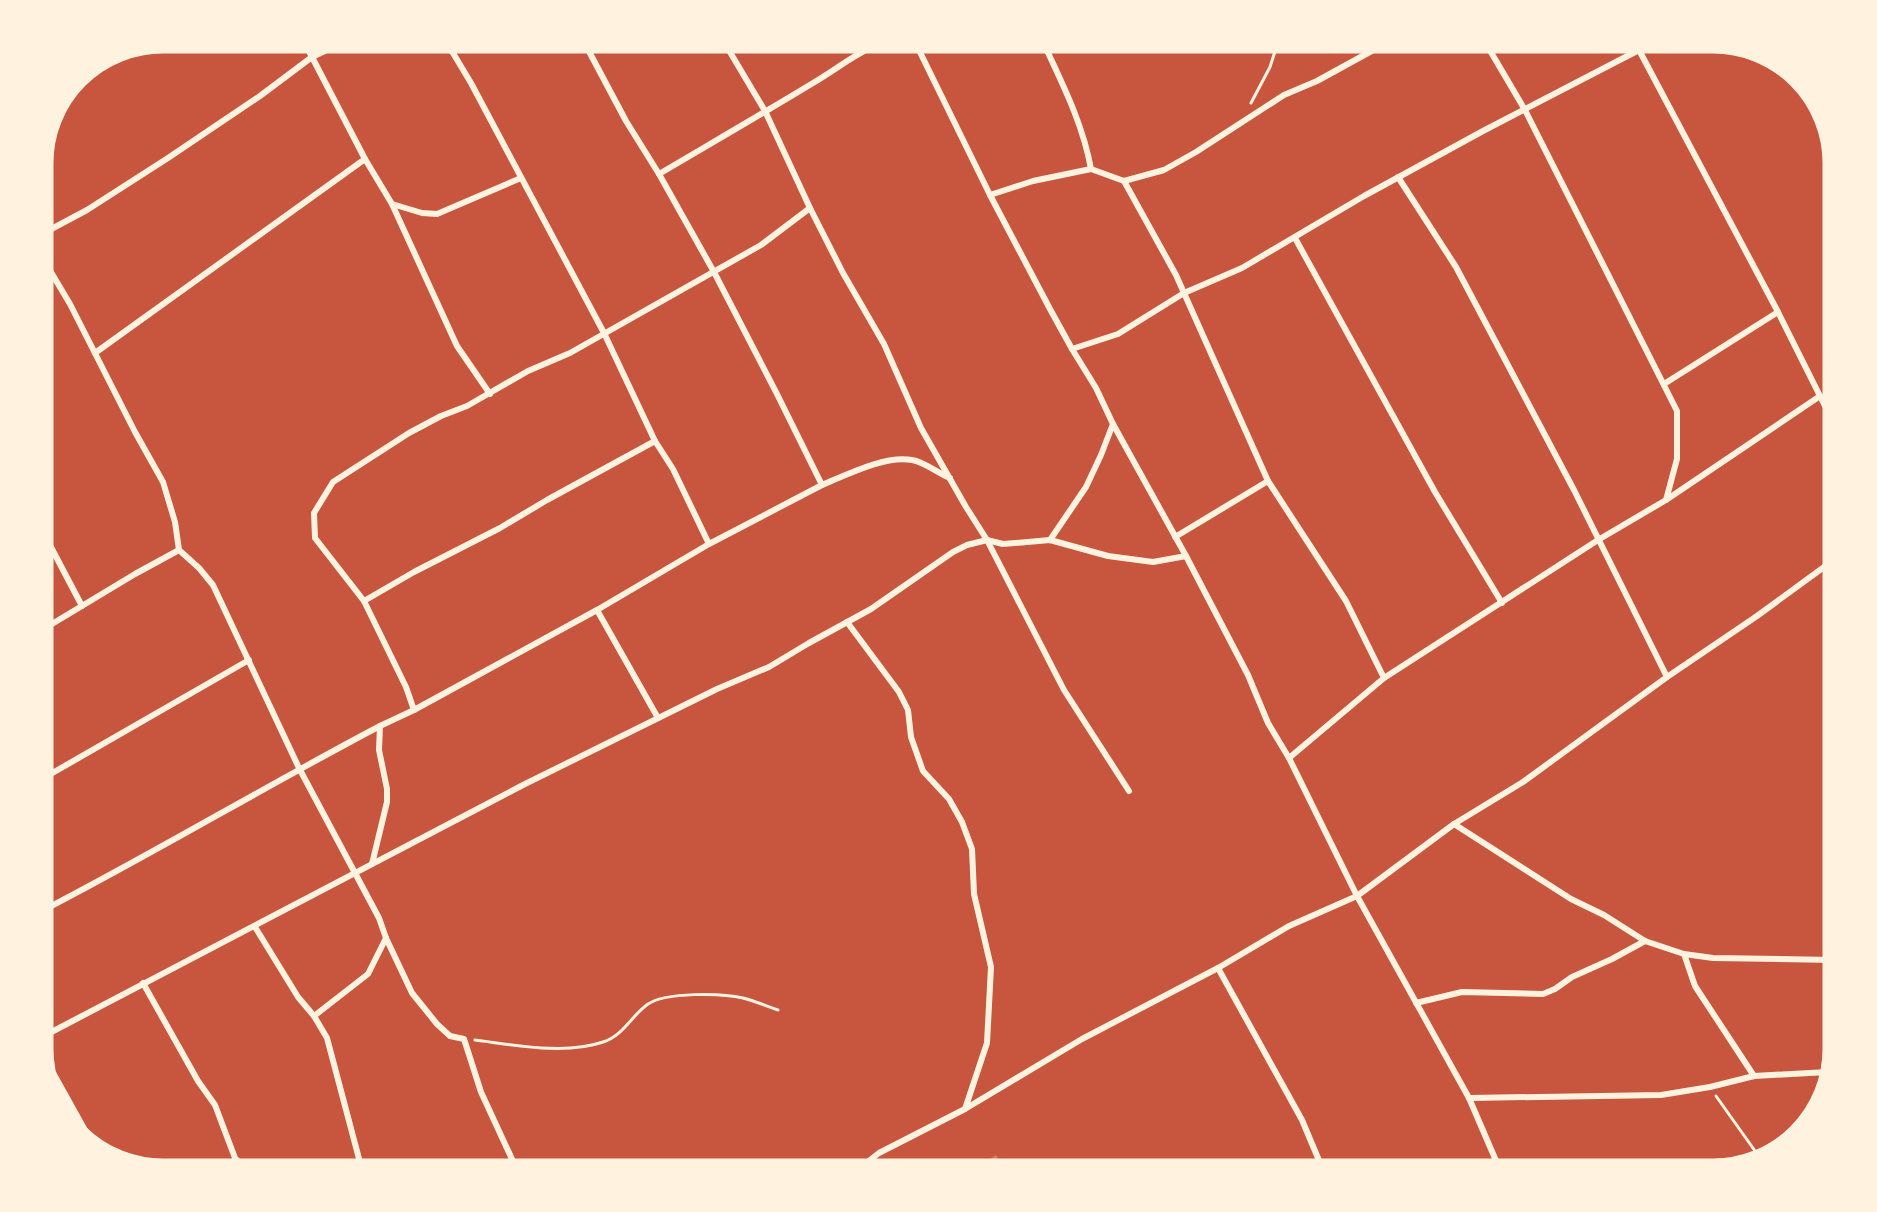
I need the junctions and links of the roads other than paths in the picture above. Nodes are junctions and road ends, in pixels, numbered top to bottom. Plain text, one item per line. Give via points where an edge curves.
1 (309, 52) edge
2 (323, 52) edge
3 (452, 52) edge
4 (589, 52) edge
5 (730, 52) edge
6 (863, 52) edge
7 (920, 52) edge
8 (1048, 52) edge
9 (1370, 52) edge
10 (1491, 52) edge
11 (1635, 52) edge
12 (1640, 52) edge
13 (312, 57) junction
14 (1525, 110) junction
15 (765, 111) junction
16 (365, 159) junction
17 (1091, 169) junction
18 (659, 174) junction
19 (1398, 177) junction
20 (521, 178) junction
21 (1124, 181) junction
22 (990, 195) junction
23 (393, 204) junction
24 (810, 208) junction
25 (53, 228) edge
26 (1296, 238) junction
27 (714, 272) junction
28 (53, 277) edge
29 (1184, 293) junction
30 (1778, 312) junction
31 (604, 333) junction
32 (1072, 349) junction
33 (95, 353) junction
34 (1664, 384) junction
35 (490, 394) junction
36 (1820, 396) junction
37 (1824, 404) edge
38 (1113, 424) junction
39 (656, 441) junction
40 (950, 479) junction
41 (1268, 482) junction
42 (822, 485) junction
43 (1666, 500) junction
44 (1175, 537) junction
45 (987, 540) junction
46 (1050, 540) junction
47 (1598, 540) junction
48 (709, 544) junction
49 (179, 550) junction
50 (53, 551) edge
51 (1186, 556) junction
52 (1824, 567) edge
53 (364, 601) junction
54 (1502, 603) junction
55 (82, 606) junction
56 (597, 610) junction
57 (848, 622) junction
58 (53, 623) edge
59 (249, 660) junction
60 (1667, 677) junction
61 (1384, 678) junction
62 (414, 710) junction
63 (658, 718) junction
64 (380, 726) junction
65 (1289, 758) junction
66 (299, 768) junction
67 (53, 774) edge
68 (1129, 791) dead end
69 (1454, 824) junction
70 (372, 864) junction
71 (355, 873) junction
72 (1357, 896) junction
73 (53, 905) edge
74 (255, 927) junction
75 (386, 938) junction
76 (1645, 940) junction
77 (1684, 954) junction
78 (1824, 960) edge
79 (1218, 968) junction
80 (143, 984) junction
81 (1416, 1003) junction
82 (314, 1016) junction
83 (53, 1031) edge
84 (1822, 1072) edge
85 (1754, 1076) junction
86 (57, 1080) edge
87 (1468, 1098) junction
88 (964, 1109) junction
89 (81, 1123) edge
90 (237, 1160) edge
91 (359, 1160) edge
92 (513, 1160) edge
93 (870, 1160) edge
94 (1319, 1160) edge
95 (1496, 1160) edge

1 - 13 street
2 - 13 street
3 - 20 street
4 - 18 street
5 - 15 street
6 - 15 street
7 - 22 street
8 - 17 street via 1072,104
9 - 21 street via 1284,94 1164,170
10 - 14 street
11 - 14 street
12 - 30 street
13 - 16 street
13 - 25 street via 168,158
14 - 19 street
14 - 34 street
15 - 18 street
15 - 24 street
16 - 23 street
16 - 33 street
17 - 21 street
17 - 22 street
18 - 27 street
19 - 26 street
19 - 47 street via 1456,267
20 - 23 street via 437,214
20 - 31 street
21 - 29 street
22 - 32 street
23 - 35 street via 457,346
24 - 27 street via 761,245
24 - 40 street via 884,344 921,428
26 - 29 street via 1242,268
26 - 54 street via 1435,492
27 - 31 street
27 - 42 street
28 - 33 street
29 - 32 street via 1118,334
29 - 41 street
30 - 34 street
30 - 36 street
31 - 35 street
31 - 39 street
32 - 38 street
33 - 49 street via 163,482 176,522
34 - 43 street via 1677,411 1677,459
35 - 53 street via 409,433 333,482 325,493 314,513 315,538
36 - 37 street
36 - 43 street
38 - 44 street
38 - 46 street via 1086,487
39 - 48 street
39 - 53 street
40 - 42 street via 919,462 904,459 876,463
40 - 45 street
41 - 44 street
41 - 61 street via 1346,602
42 - 48 street
43 - 47 street
44 - 51 street
45 - 46 street via 1004,544
45 - 57 street via 953,552
45 - 68 street via 1064,690
46 - 51 street via 1108,556 1153,562
47 - 54 street
47 - 60 street
48 - 56 street
49 - 55 street
49 - 59 street via 213,585
50 - 55 street
51 - 65 street
52 - 60 street
53 - 62 street
54 - 61 street
55 - 58 street
56 - 62 street
56 - 63 street
57 - 63 street via 769,667
57 - 88 street via 900,692 923,771 949,799 972,849 974,894 991,967 987,1043
59 - 66 street
59 - 67 street
60 - 69 street via 1523,782
61 - 65 street
62 - 64 street
63 - 70 street
64 - 66 street
64 - 70 street via 379,750 387,802
65 - 72 street
66 - 71 street
66 - 73 street
69 - 72 street
69 - 76 street via 1571,899
70 - 71 street
71 - 74 street
71 - 75 street
72 - 79 street via 1289,926
72 - 81 street
74 - 80 street
74 - 82 street
75 - 82 street via 368,974
75 - 92 street via 412,993 450,1036 464,1039 481,1092
76 - 77 street
76 - 81 street via 1543,994 1462,992
77 - 78 street
77 - 85 street via 1695,986
79 - 88 street via 1082,1039
79 - 94 street via 1302,1120
80 - 83 street
80 - 90 street via 215,1105
81 - 87 street
82 - 91 street via 327,1038
84 - 85 street
85 - 87 street via 1661,1095
86 - 89 street
87 - 95 street
88 - 93 street

